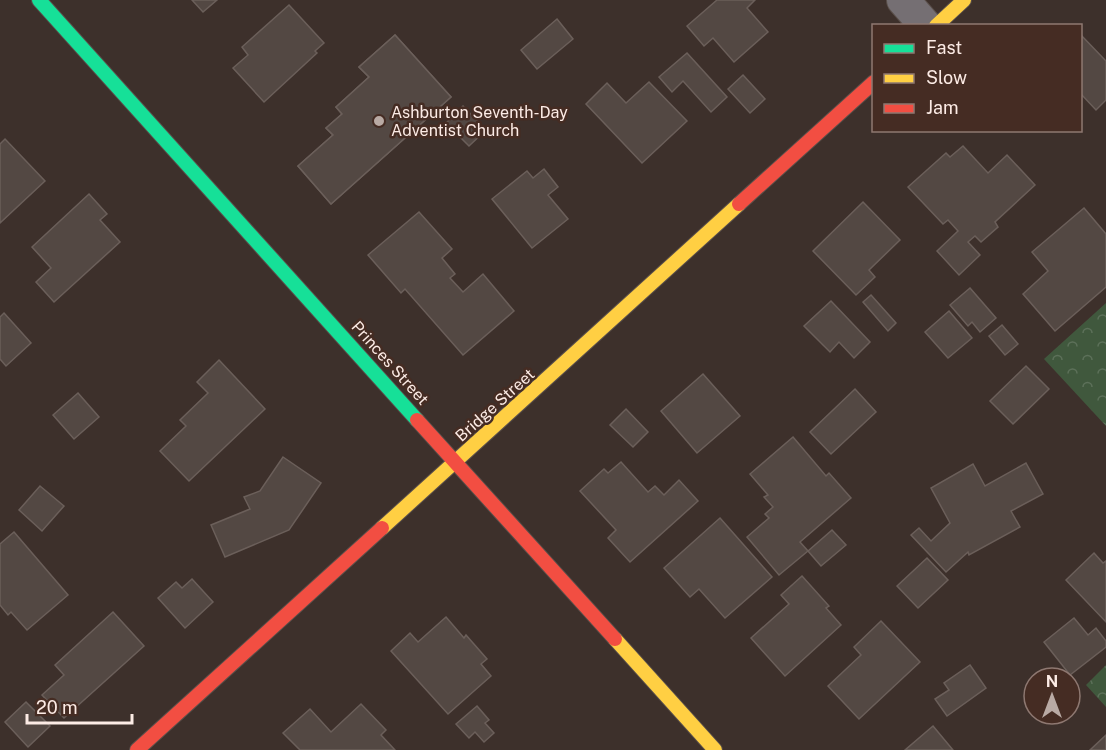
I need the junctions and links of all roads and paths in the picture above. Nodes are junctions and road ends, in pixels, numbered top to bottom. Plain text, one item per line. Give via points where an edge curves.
1 (39, 0) edge
2 (903, 0) edge
3 (964, 0) edge
4 (924, 24) edge
5 (938, 24) edge
6 (872, 83) edge
7 (456, 462) junction
8 (137, 750) edge
9 (715, 750) edge

1 - 7 street, Princes Street
2 - 4 street
3 - 5 street
6 - 7 street, Bridge Street
7 - 8 street, Bridge Street
7 - 9 street, Princes Street

